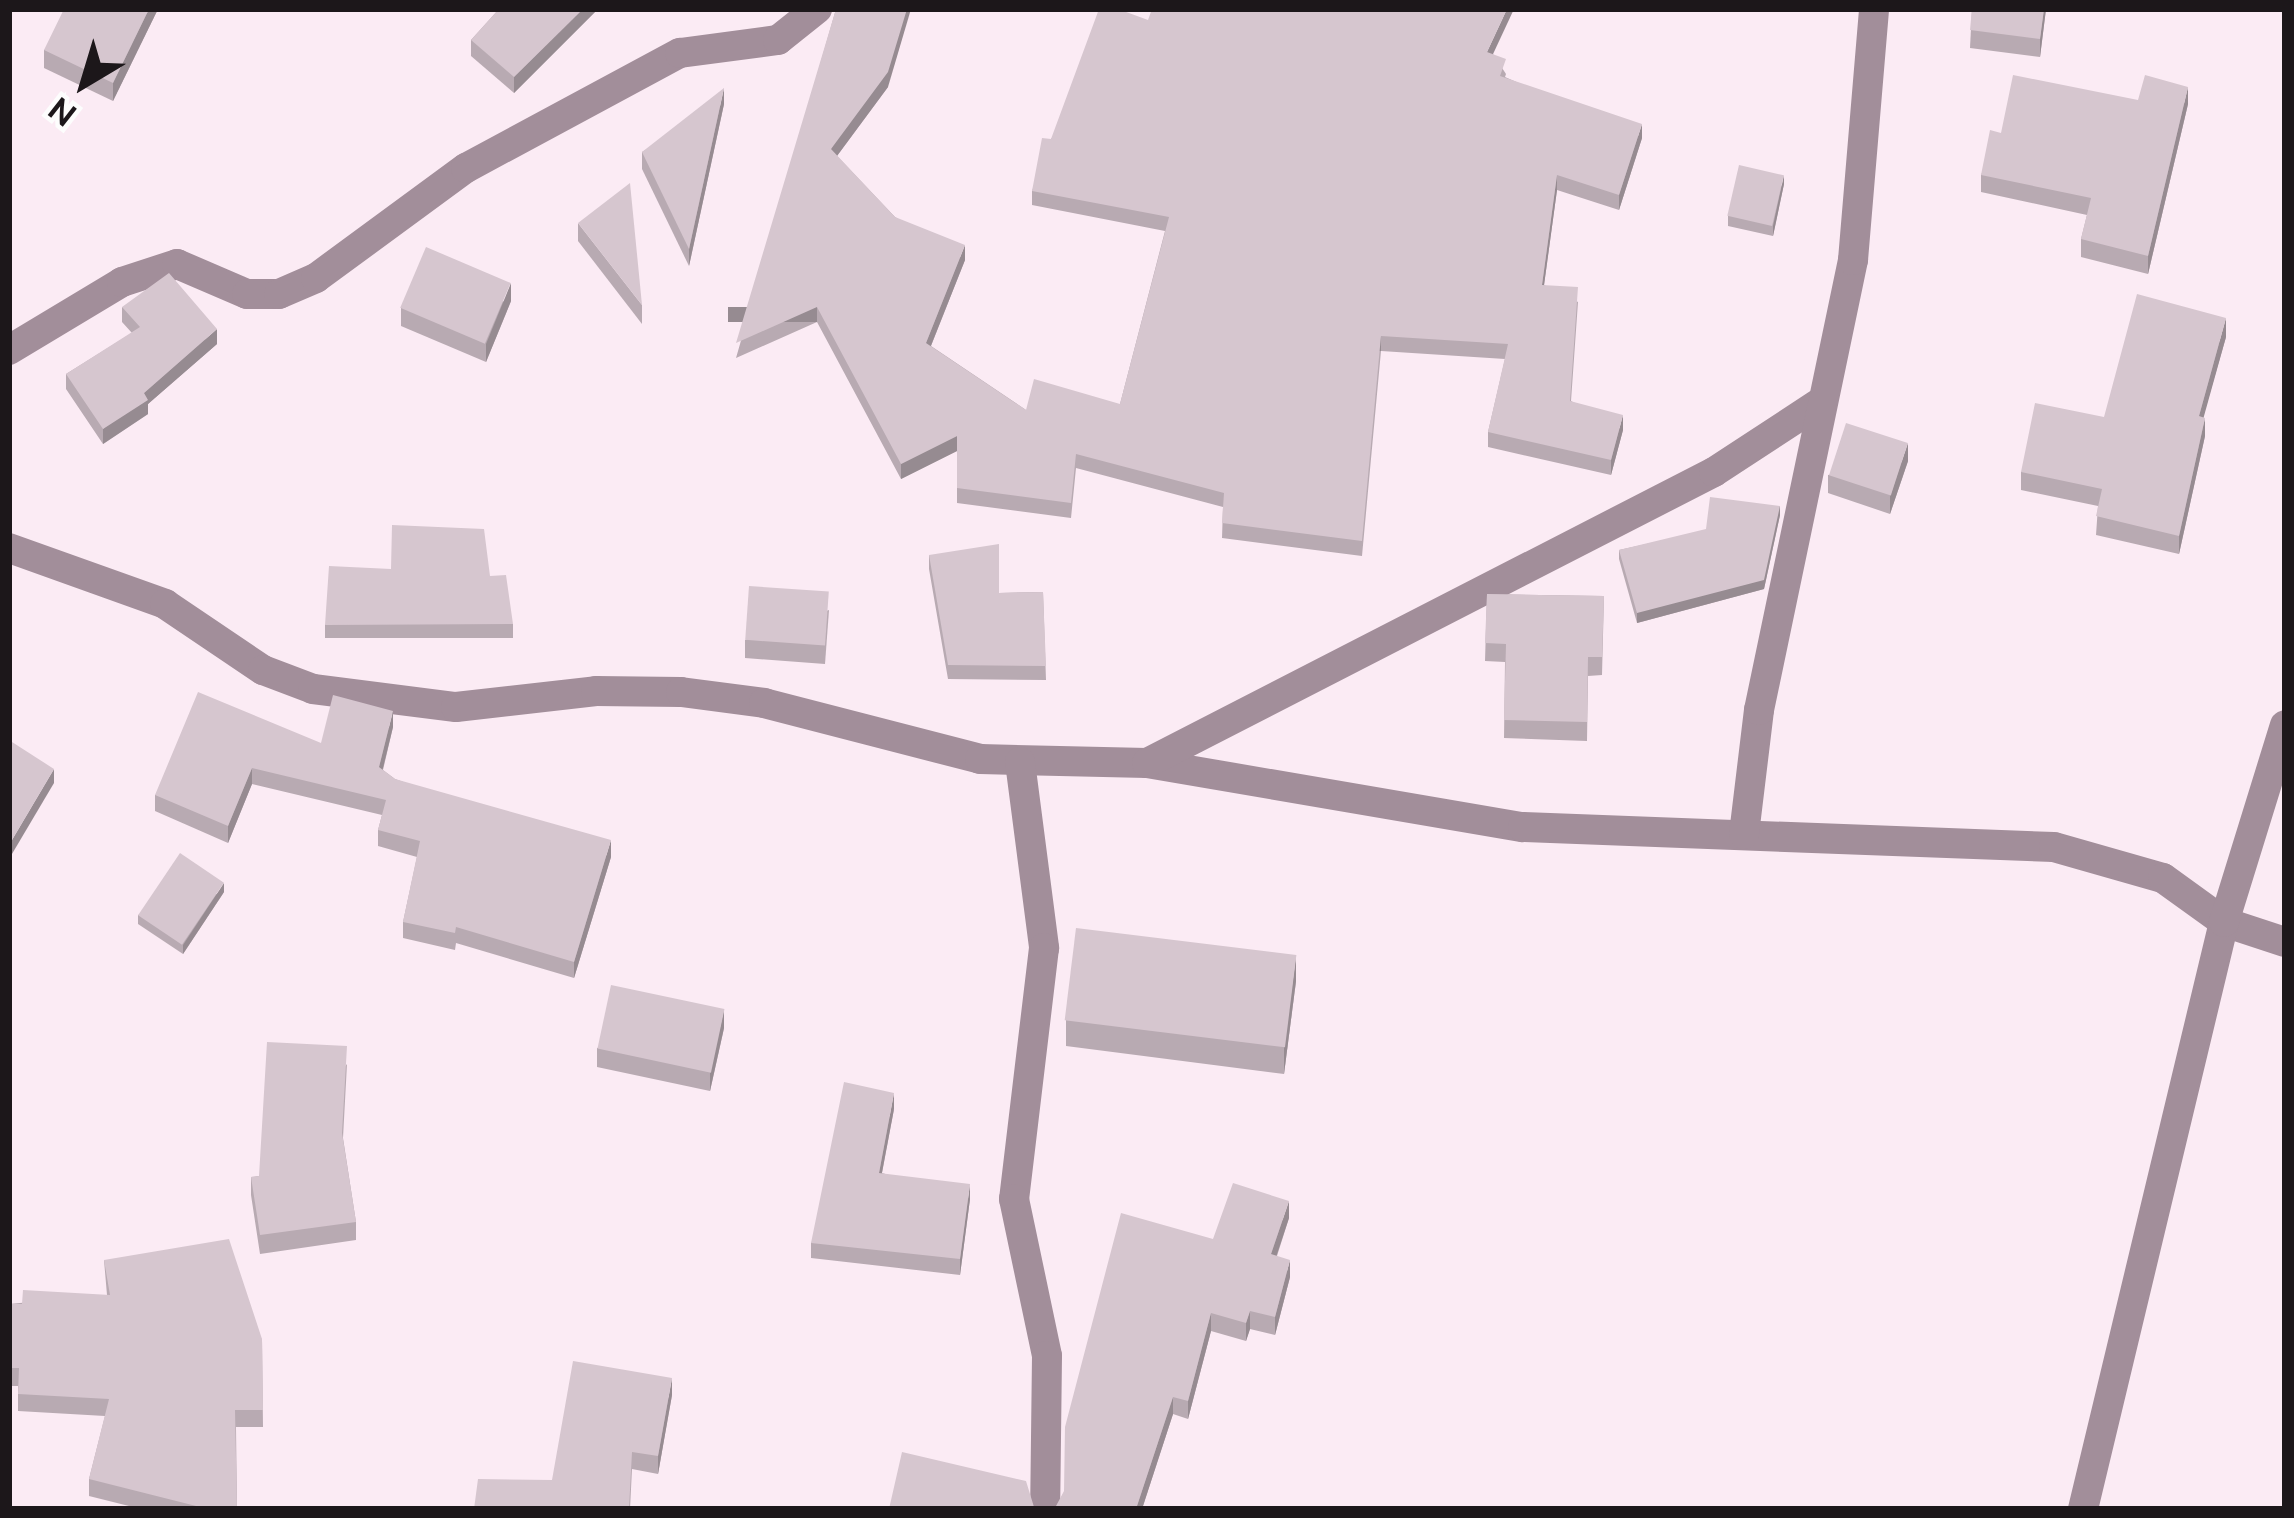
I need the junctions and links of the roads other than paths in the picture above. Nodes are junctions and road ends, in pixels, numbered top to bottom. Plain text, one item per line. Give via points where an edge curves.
1 (817, 9) edge
2 (1874, 9) edge
3 (9, 350) edge
4 (1818, 404) junction
5 (9, 548) edge
6 (2285, 725) edge
7 (1020, 762) junction
8 (1148, 763) junction
9 (1744, 834) junction
10 (2224, 922) junction
11 (2285, 942) edge
12 (1045, 1509) edge
13 (2083, 1509) edge

1 - 3 street via 778,40 680,53 466,168 316,278 279,294 247,294 177,264 122,282
2 - 4 street via 1853,260
4 - 8 street via 1714,472
4 - 9 street via 1759,710
5 - 7 street via 165,604 262,670 313,689 456,707 596,691 681,692 764,703
6 - 10 street
7 - 8 street
7 - 12 street via 1044,948 1014,1199 1046,1356
8 - 9 street via 1523,827
9 - 10 street via 2054,847 2163,878
10 - 11 street
10 - 13 street

